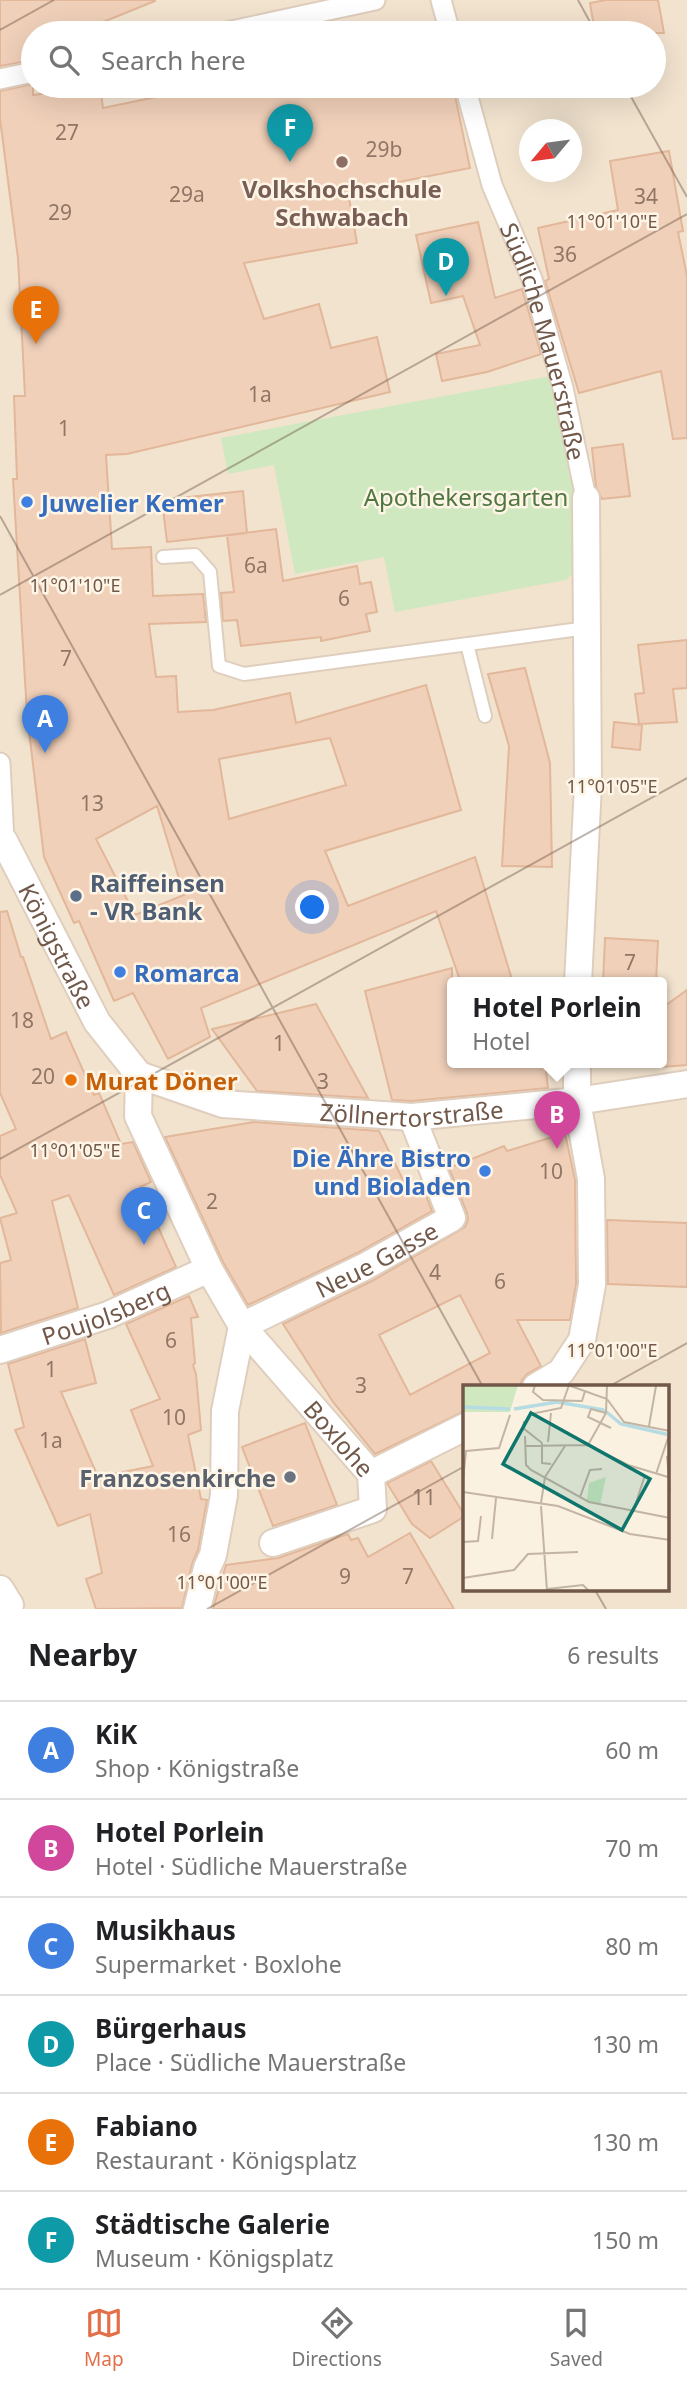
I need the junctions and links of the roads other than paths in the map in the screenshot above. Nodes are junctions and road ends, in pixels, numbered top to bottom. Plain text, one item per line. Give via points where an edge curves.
1 (375, 0) edge
2 (441, 0) edge
3 (278, 21) edge
4 (447, 21) edge
5 (21, 75) edge
6 (0, 79) edge
7 (468, 98) edge
8 (586, 498) joint
9 (163, 557) dead end
10 (587, 628) junction
11 (467, 644) junction
12 (485, 716) dead end
13 (0, 763) edge
14 (2, 840) edge
15 (578, 977) edge
16 (577, 1068) edge
17 (139, 1075) junction
18 (687, 1084) edge
19 (578, 1101) junction
20 (412, 1117) junction
21 (209, 1269) junction
22 (242, 1326) junction
23 (0, 1350) edge
24 (539, 1385) edge
25 (463, 1428) edge
26 (372, 1474) junction
27 (273, 1542) dead end
28 (197, 1609) edge

1 - 3 street
2 - 4 street
5 - 6 street
7 - 8 street, Südliche Mauerstraße via 492,185 532,279 563,388
8 - 10 street, Südliche Mauerstraße
9 - 11 lane via 195,555 210,572 219,666 244,674
10 - 11 lane
10 - 15 street, Südliche Mauerstraße via 588,785
11 - 12 lane
13 - 14 street, Königstraße
14 - 17 street, Königstraße via 97,1022
16 - 19 street
17 - 20 street, Zöllnertorstraße via 223,1104
17 - 21 street, Boxlohe via 138,1116
18 - 19 street, Zöllnertorstraße
19 - 20 street, Zöllnertorstraße
19 - 24 street via 591,1179 592,1285 582,1340 561,1372
20 - 22 street, Neue Gasse via 452,1217 364,1267
21 - 22 street, Boxlohe
21 - 23 street, Poujolsberg via 108,1315
22 - 26 street, Boxlohe
22 - 28 street via 225,1411 224,1495
25 - 26 street
26 - 27 street, Boxlohe via 373,1509

